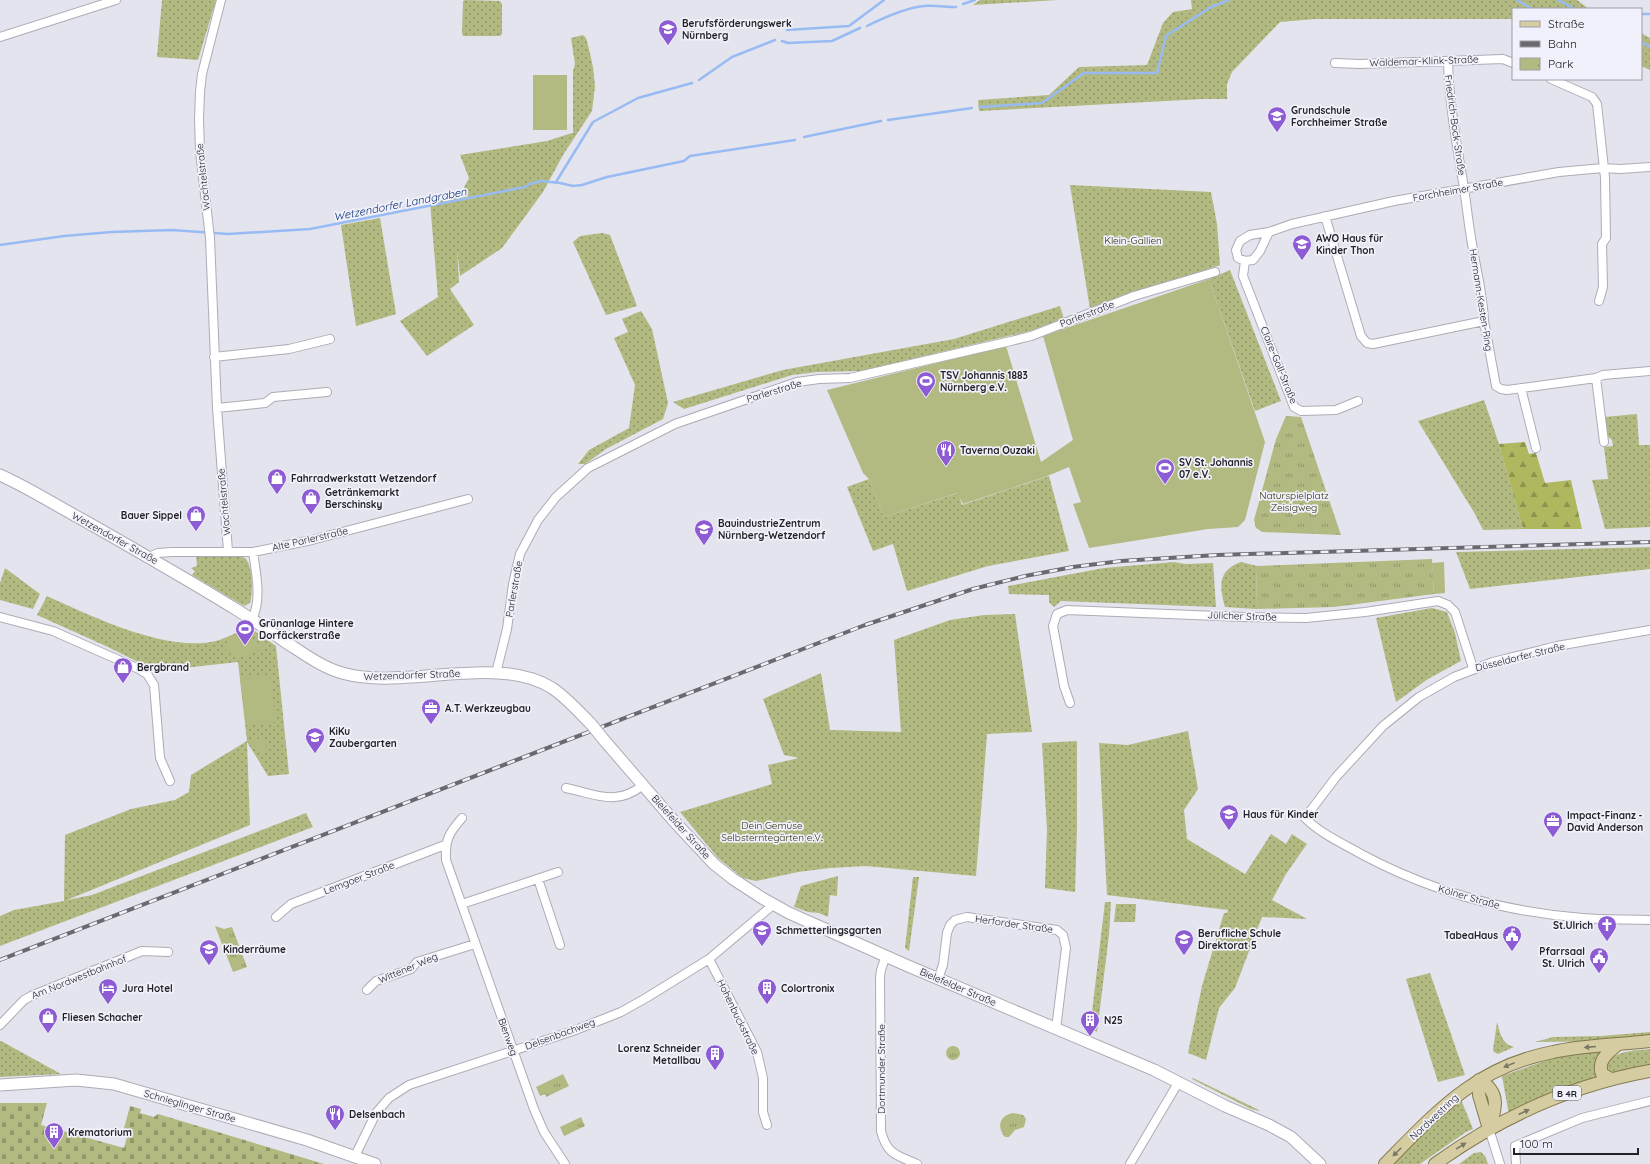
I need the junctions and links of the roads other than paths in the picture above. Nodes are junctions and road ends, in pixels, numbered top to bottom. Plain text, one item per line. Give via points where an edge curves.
1 (116, 0) edge
2 (221, 0) edge
3 (0, 37) edge
4 (1448, 61) junction
5 (1512, 62) edge
6 (1335, 63) dead end
7 (1553, 80) edge
8 (1650, 167) edge
9 (1603, 168) junction
10 (1464, 188) junction
11 (1325, 216) junction
12 (1270, 232) junction
13 (1245, 261) junction
14 (1214, 272) dead end
15 (1599, 301) dead end
16 (1484, 321) junction
17 (330, 339) dead end
18 (214, 357) junction
19 (1650, 371) edge
20 (1596, 378) junction
21 (1521, 388) junction
22 (327, 392) dead end
23 (1358, 401) dead end
24 (217, 408) junction
25 (1604, 442) dead end
26 (1536, 448) dead end
27 (0, 476) edge
28 (468, 499) dead end
29 (228, 551) junction
30 (253, 552) junction
31 (149, 557) junction
32 (0, 617) edge
33 (252, 619) junction
34 (1650, 630) edge
35 (1473, 668) junction
36 (496, 673) junction
37 (1070, 703) dead end
38 (627, 766) joint
39 (170, 782) dead end
40 (643, 785) junction
41 (566, 788) dead end
42 (462, 818) dead end
43 (1305, 818) joint
44 (446, 845) junction
45 (558, 872) dead end
46 (538, 879) junction
47 (462, 904) junction
48 (773, 905) junction
49 (276, 917) dead end
50 (1650, 920) edge
51 (475, 944) junction
52 (560, 946) dead end
53 (168, 952) dead end
54 (886, 955) junction
55 (709, 959) junction
56 (938, 978) junction
57 (367, 990) dead end
58 (0, 1025) edge
59 (1056, 1029) junction
60 (1650, 1041) edge
61 (1617, 1045) junction
62 (514, 1051) junction
63 (1650, 1071) edge
64 (1611, 1079) junction
65 (1479, 1080) junction
66 (1178, 1083) junction
67 (0, 1085) edge
68 (1650, 1101) edge
69 (767, 1125) dead end
70 (1489, 1129) junction
71 (355, 1156) junction
72 (375, 1164) edge
73 (565, 1164) edge
74 (917, 1164) edge
75 (1130, 1164) edge
76 (1320, 1164) edge
77 (1385, 1164) edge
78 (1435, 1164) edge
79 (1500, 1164) edge
80 (1516, 1164) edge

1 - 3 street
2 - 18 street, Wachtelstraße via 206,58 198,119 210,238
4 - 5 street, Waldemar-Klink-Straße via 1503,59
4 - 6 street, Waldemar-Klink-Straße
4 - 10 street, Friedrich-Bock-Straße via 1450,101
7 - 9 street via 1595,100
8 - 9 street, Forchheimer Straße
9 - 10 street, Forchheimer Straße
9 - 15 street via 1606,238 1602,244 1603,287
10 - 11 street, Forchheimer Straße
10 - 16 street, Hermann-Kesten-Ring
11 - 12 street, Forchheimer Straße
11 - 16 street via 1361,336 1367,343 1373,344
12 - 13 street via 1260,251 1252,260
12 - 13 street, Forchheimer Straße via 1250,235 1240,241 1236,250 1238,258
13 - 23 street, Claire-Goll-Straße via 1244,276 1294,407 1301,411 1336,410
14 - 36 street, Parlerstraße via 1134,296 1031,336 850,378 797,382 675,424 588,468 556,497 542,514 520,554 507,629
16 - 21 street, Hermann-Kesten-Ring via 1496,386 1506,390
17 - 18 street via 289,349
18 - 24 street, Wachtelstraße
19 - 20 street, Hermann-Kesten-Ring via 1603,375
20 - 21 street, Hermann-Kesten-Ring
20 - 25 street
21 - 26 street
22 - 24 street via 273,397 265,403
24 - 29 street, Wachtelstraße
27 - 31 street, Wetzendorfer Straße
28 - 30 street, Alte Parlerstraße via 312,540
29 - 30 street, Alte Parlerstraße
29 - 31 street, Alte Parlerstraße via 164,552
30 - 33 street via 257,599
31 - 33 street, Wetzendorfer Straße
32 - 39 street via 53,631 147,674 154,685 160,758
33 - 36 street, Wetzendorfer Straße via 322,665 353,676 385,678
34 - 35 street, Düsseldorfer Straße via 1557,646
35 - 37 street, Jülicher Straße via 1455,612 1448,605 1438,601 1306,618 1067,610 1057,614 1053,626 1064,686
35 - 43 street, Düsseldorfer Straße via 1419,697 1383,726 1336,777
36 - 38 street, Wetzendorfer Straße, bridge via 527,678 551,688 591,724
38 - 40 street, Bielefelder Straße
40 - 41 street via 632,793 619,797 602,797
40 - 48 street, Bielefelder Straße via 714,864
42 - 44 street via 450,833
43 - 50 street, Kölner Straße via 1315,828 1377,862 1413,879 1463,897 1520,910 1563,916
44 - 47 street, Bienweg via 446,860
44 - 49 street, Lemgoer Straße via 290,904
45 - 46 street
46 - 47 street
46 - 52 street
47 - 51 street, Bienweg
48 - 54 street, Bielefelder Straße
48 - 55 street, Delsenbachweg
51 - 57 street, Wittener Weg via 417,962 410,969 376,981
51 - 62 street, Bienweg
53 - 58 street, Am Nordwestbahnhof via 142,951 31,996
54 - 56 street, Bielefelder Straße
54 - 74 street, Dortmunder Straße via 880,977 881,1131 889,1150
55 - 62 street, Delsenbachweg via 621,1012
55 - 69 street, Hohenbuckstraße via 757,1052 763,1078 763,1112
56 - 59 street, Bielefelder Straße
56 - 59 street, Herforder Straße via 943,965 947,933 954,920 967,917 1057,930 1063,935 1066,948
59 - 66 street, Bielefelder Straße via 1154,1070
60 - 61 main road, Nordwestring
61 - 64 main road via 1600,1064 1602,1074
61 -> 65 main road, Nordwestring via 1542,1054
62 - 71 street, Delsenbachweg via 409,1085 389,1098 376,1113
62 - 73 street, Bienweg via 544,1132
63 - 64 main road, B 4R
70 -> 64 main road, B 4R via 1560,1096
65 - 70 main road via 1490,1088 1494,1098 1495,1110
65 -> 77 main road, Nordwestring via 1440,1109
66 - 75 street
66 - 76 street, Bielefelder Straße via 1284,1133
67 - 71 street, Schnieglinger Straße via 76,1080 114,1084
68 - 80 street via 1582,1118 1515,1146
78 -> 70 main road, B 4R
70 - 79 street
71 - 72 street, Schnieglinger Straße

